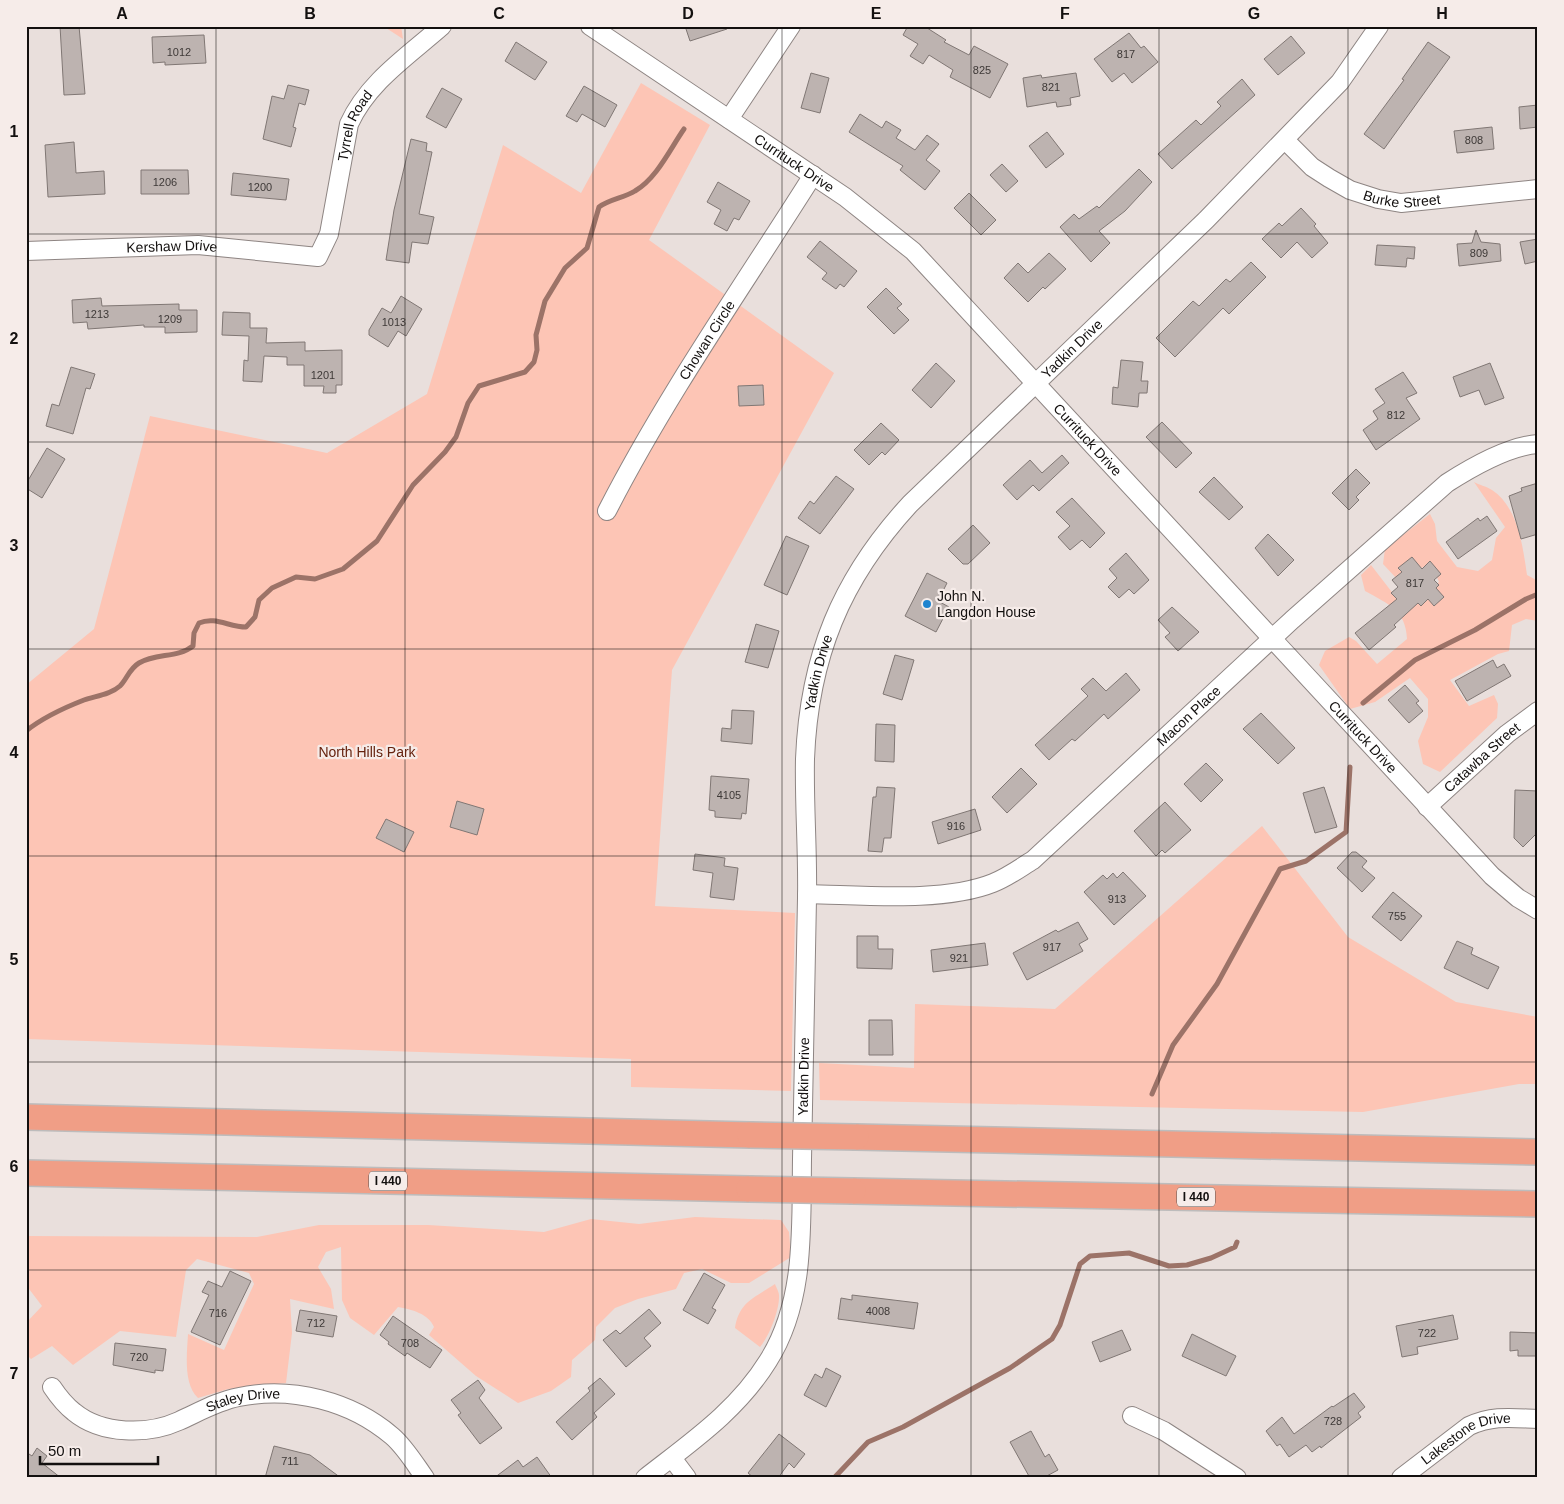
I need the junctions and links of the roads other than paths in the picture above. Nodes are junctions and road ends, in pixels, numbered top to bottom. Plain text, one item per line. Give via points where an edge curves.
1 (442, 26) edge
2 (590, 26) edge
3 (791, 26) edge
4 (1379, 26) edge
5 (729, 119) junction
6 (1285, 140) junction
7 (813, 175) junction
8 (1538, 189) edge
9 (26, 251) edge
10 (318, 257) joint
11 (1035, 384) junction
12 (1538, 444) edge
13 (607, 510) dead end
14 (1271, 639) junction
15 (1538, 711) edge
16 (1427, 807) junction
17 (807, 894) junction
18 (1538, 910) edge
19 (26, 1117) edge
20 (1538, 1152) edge
21 (26, 1173) edge
22 (1538, 1204) edge
23 (52, 1387) dead end
24 (1132, 1416) dead end
25 (1538, 1419) edge
26 (672, 1458) junction
27 (425, 1478) edge
28 (646, 1478) edge
29 (687, 1478) edge
30 (1237, 1478) edge
31 (1401, 1478) edge

1 - 10 street, Tyrrell Road via 376,83 355,110 348,124 329,234
2 - 5 street, Currituck Drive
3 - 5 street
4 - 6 street, Yadkin Drive via 1340,82
5 - 7 street, Currituck Drive
6 - 8 street, Burke Street via 1318,170 1350,190 1378,199 1402,203
6 - 11 street, Yadkin Drive
7 - 11 street, Currituck Drive via 913,251
7 - 13 street, Chowan Circle via 682,381
9 - 10 street, Kershaw Drive via 198,245
11 - 14 street, Currituck Drive
11 - 17 street, Yadkin Drive via 892,524 842,599 819,663 808,720 805,763
12 - 14 street, Macon Place via 1474,466 1447,483
14 - 16 street, Currituck Drive
14 - 17 street, Macon Place via 1033,860 1007,876 951,893
15 - 16 street, Catawba Street via 1507,734
16 - 18 street, Currituck Drive via 1502,886
17 - 26 street, Yadkin Drive via 801,1226 794,1294 786,1324 769,1360 750,1387 716,1424
19 - 20 highway, bridge
21 - 22 highway, I 440, bridge
23 - 27 street, Staley Drive via 75,1413 91,1422 131,1430 178,1422 239,1396 281,1394 328,1401 351,1410 393,1437
24 - 30 street via 1164,1431
25 - 31 street, Lakestone Drive via 1495,1417 1469,1426
26 - 28 street, Yadkin Drive
26 - 29 street

